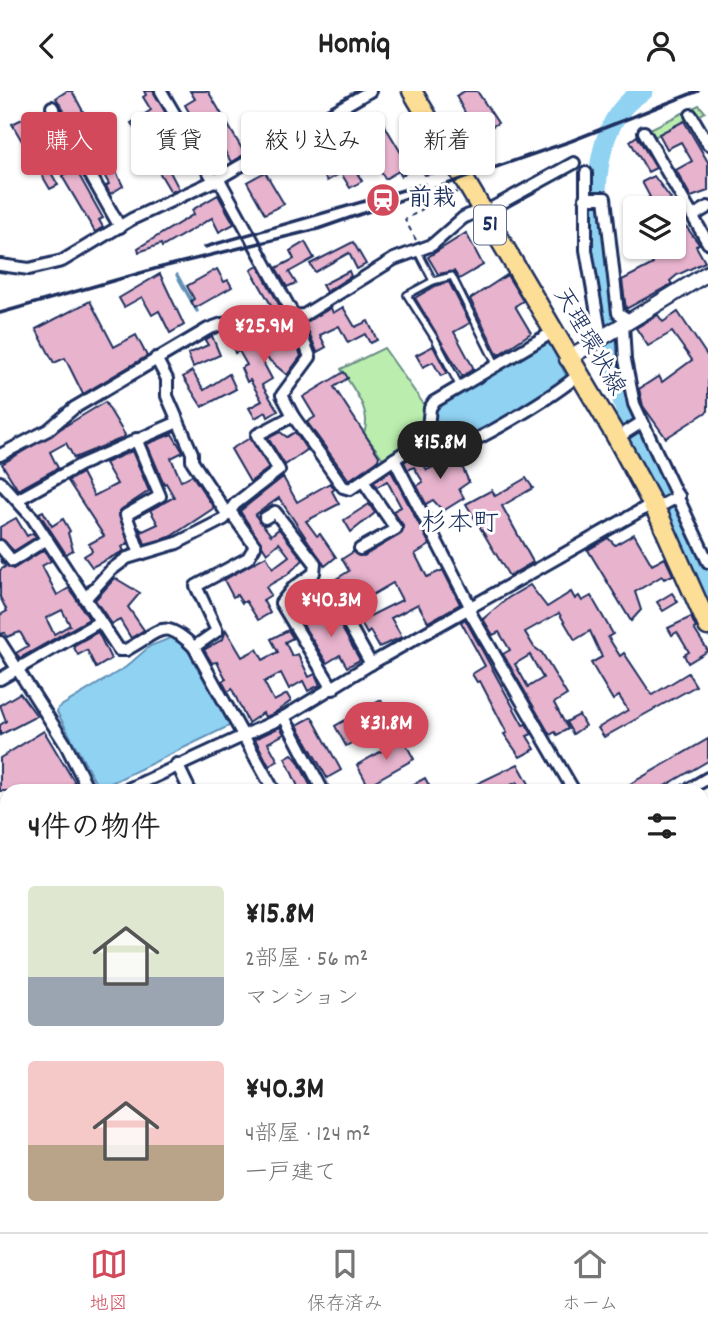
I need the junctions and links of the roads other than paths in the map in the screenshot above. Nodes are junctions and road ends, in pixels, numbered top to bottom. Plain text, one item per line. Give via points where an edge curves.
1 (161, 91) edge
2 (370, 91) edge
3 (412, 91) edge
4 (52, 107) dead end
5 (691, 115) dead end
6 (644, 132) dead end
7 (708, 144) edge
8 (574, 163) dead end
9 (586, 173) dead end
10 (214, 181) junction
11 (585, 198) junction
12 (708, 207) edge
13 (482, 211) junction
14 (692, 216) junction
15 (120, 227) junction
16 (708, 243) edge
17 (419, 251) junction
18 (0, 265) edge
19 (708, 273) edge
20 (433, 281) junction
21 (294, 316) junction
22 (625, 324) junction
23 (553, 332) junction
24 (601, 337) junction
25 (156, 358) junction
26 (567, 359) junction
27 (497, 366) junction
28 (578, 375) junction
29 (460, 387) junction
30 (293, 415) junction
31 (178, 422) junction
32 (642, 422) junction
33 (428, 437) junction
34 (617, 438) junction
35 (136, 439) junction
36 (0, 455) edge
37 (394, 459) junction
38 (363, 481) junction
39 (0, 482) edge
40 (679, 496) junction
41 (17, 500) junction
42 (654, 506) junction
43 (228, 512) junction
44 (265, 518) dead end
45 (47, 539) junction
46 (0, 546) edge
47 (360, 549) dead end
48 (140, 554) junction
49 (708, 562) edge
50 (85, 599) junction
51 (470, 609) junction
52 (310, 613) dead end
53 (99, 622) junction
54 (708, 627) edge
55 (0, 642) edge
56 (194, 647) junction
57 (371, 664) junction
58 (16, 670) junction
59 (0, 679) edge
60 (333, 689) junction
61 (284, 717) junction
62 (245, 733) junction
63 (177, 765) junction
64 (86, 784) edge
65 (138, 784) edge
66 (186, 784) edge
67 (270, 784) edge
68 (319, 784) edge
69 (570, 784) edge

1 - 10 street
2 - 10 street
3 - 13 main road, 天理環状線 / 51
4 - 15 street
5 - 7 street
6 - 14 street
8 - 13 street
9 - 11 street
10 - 15 street
10 - 21 street via 221,183
11 - 22 street via 605,198 618,313
11 - 24 street via 586,250
12 - 14 street
13 - 17 street via 463,218
13 - 23 main road, 天理環状線 / 51
14 - 16 street
15 - 18 street via 62,261 29,269
17 - 20 lane
17 - 21 street via 394,259 304,315
19 - 22 street
20 - 27 lane via 452,277
20 - 29 lane via 407,295
21 - 25 street via 222,324
21 - 30 street via 310,357 282,395
22 - 24 street
22 - 32 street via 625,360
23 - 26 main road, 天理環状線 / 51
23 - 27 street
24 - 26 street
25 - 31 street via 167,379 167,396
25 - 36 street via 74,408 48,430
26 - 28 main road, 天理環状線 / 51
27 - 29 street
28 - 33 street via 553,394 449,449 435,446
28 - 34 main road, 天理環状線 / 51
29 - 33 street via 429,408
30 - 38 street via 343,487 350,489
30 - 43 street via 257,435 279,470
31 - 35 street
31 - 43 street via 192,461
32 - 34 street
32 - 40 street
33 - 37 street
34 - 42 main road, 天理環状線 / 51
35 - 41 street
35 - 48 street via 160,496 126,515
37 - 38 street
37 - 51 street
38 - 47 street via 396,529
39 - 41 street
40 - 42 street
40 - 49 street
41 - 45 street
42 - 51 street
42 - 54 main road, 天理環状線 / 51
43 - 48 street via 177,543
43 - 56 street via 255,546 254,551 196,586 217,631
44 - 60 street via 275,512 315,563 314,573 281,603
45 - 46 street via 12,561
45 - 50 street
48 - 50 street via 111,570
50 - 53 street
51 - 57 street
51 - 69 street
52 - 57 street via 334,598
53 - 56 street via 119,650 167,628 175,629
53 - 58 street
55 - 58 street
56 - 62 street
57 - 60 street
58 - 59 street
58 - 64 street via 66,745
60 - 61 street
61 - 62 street
61 - 68 street
62 - 63 street
62 - 67 street
63 - 65 street
63 - 66 street

